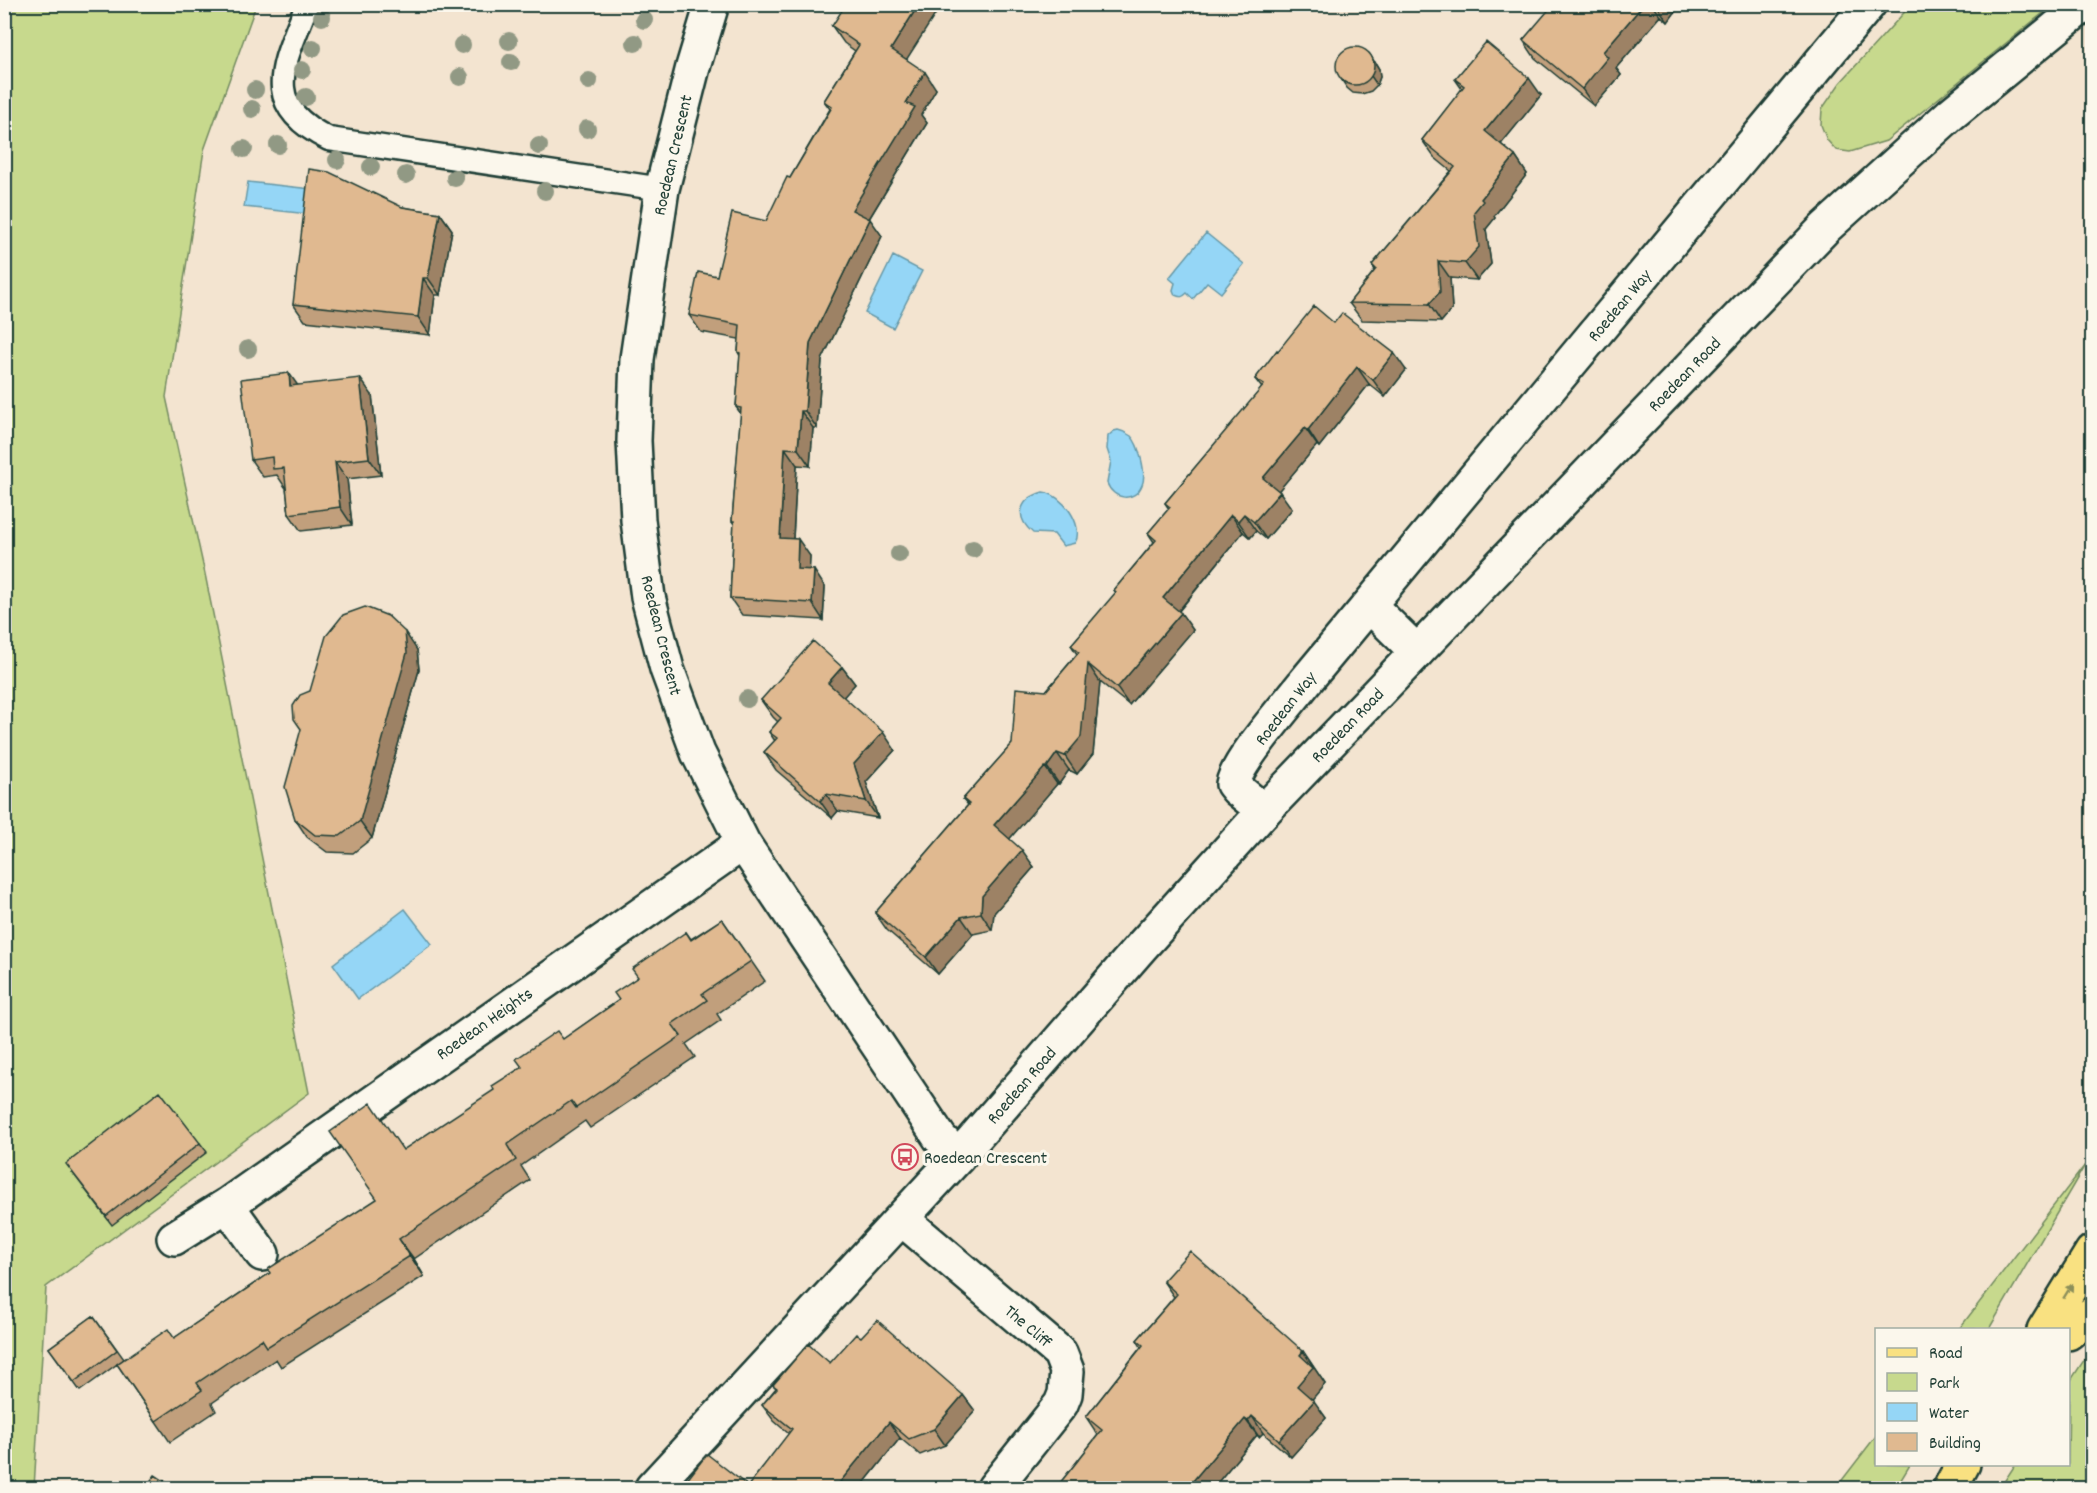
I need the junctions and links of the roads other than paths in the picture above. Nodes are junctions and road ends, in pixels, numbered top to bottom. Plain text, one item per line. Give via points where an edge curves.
1 (307, 4) edge
2 (712, 4) edge
3 (1869, 4) edge
4 (2085, 4) edge
5 (662, 189) junction
6 (1369, 605) junction
7 (1417, 652) junction
8 (1264, 811) junction
9 (743, 843) junction
10 (958, 1157) junction
11 (227, 1204) junction
12 (902, 1219) junction
13 (174, 1238) dead end
14 (2092, 1252) edge
15 (262, 1254) dead end
16 (2092, 1314) edge
17 (2045, 1328) edge
18 (2070, 1331) edge
19 (1962, 1466) edge
20 (652, 1488) edge
21 (994, 1488) edge
22 (1950, 1488) edge

1 - 5 lane via 284,65 282,91 296,117 329,139
2 - 5 street, Roedean Crescent
3 - 6 street, Roedean Way
4 - 7 street, Roedean Road via 1951,114 1825,228
5 - 9 street, Roedean Crescent via 635,388 638,520 648,597 667,669 698,753
6 - 7 street
6 - 8 street, Roedean Way via 1234,777 1237,789
7 - 8 street, Roedean Road
8 - 10 street, Roedean Road
9 - 10 street, Roedean Crescent via 940,1138
9 - 11 street, Roedean Heights
10 - 12 street, Roedean Road
11 - 13 street, Roedean Heights
11 - 15 street
12 - 20 street, Roedean Road
12 - 21 street, The Cliff via 1065,1361 1067,1383 1061,1404
17 -> 14 main road
16 - 18 main road
19 - 22 main road

